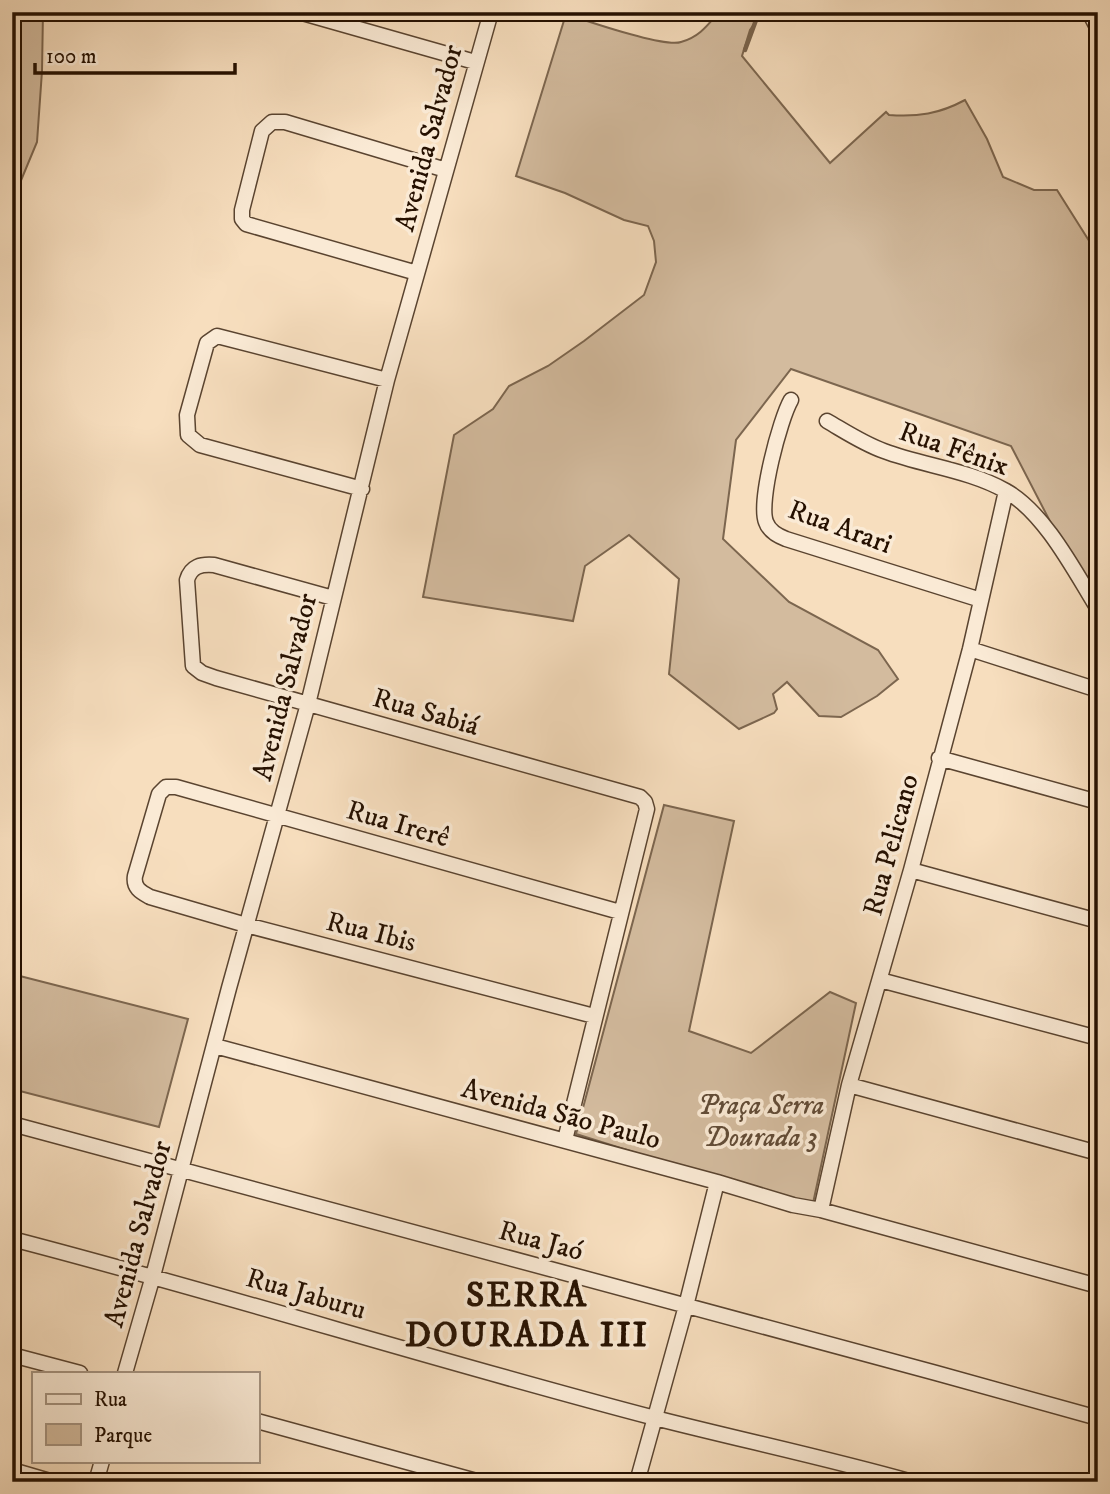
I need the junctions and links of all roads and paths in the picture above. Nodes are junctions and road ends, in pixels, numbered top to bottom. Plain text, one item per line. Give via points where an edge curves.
1 (299, 12) edge
2 (491, 12) edge
3 (1089, 12) edge
4 (1098, 29) edge
5 (475, 62) junction
6 (446, 170) junction
7 (417, 273) junction
8 (387, 380) junction
9 (791, 400) dead end
10 (827, 421) dead end
11 (362, 489) junction
12 (1006, 491) junction
13 (333, 598) junction
14 (981, 600) junction
15 (1098, 609) edge
16 (970, 649) junction
17 (1098, 690) edge
18 (307, 704) junction
19 (939, 758) junction
20 (1098, 802) edge
21 (277, 815) junction
22 (911, 870) junction
23 (138, 890) joint
24 (620, 912) junction
25 (1098, 921) edge
26 (246, 925) junction
27 (880, 980) junction
28 (594, 1016) junction
29 (1098, 1038) edge
30 (215, 1046) junction
31 (849, 1085) junction
32 (12, 1124) edge
33 (565, 1140) junction
34 (1098, 1153) edge
35 (182, 1168) junction
36 (717, 1182) junction
37 (821, 1210) junction
38 (12, 1239) edge
39 (153, 1276) junction
40 (1098, 1286) edge
41 (687, 1306) junction
42 (12, 1355) edge
43 (76, 1372) edge
44 (125, 1372) edge
45 (656, 1418) junction
46 (1098, 1418) edge
47 (259, 1422) edge
48 (102, 1462) edge
49 (12, 1470) edge
50 (53, 1482) edge
51 (96, 1482) edge
52 (480, 1482) edge
53 (637, 1482) edge
54 (912, 1482) edge

1 - 5 street
2 - 5 street, Avenida Salvador
3 - 4 street
5 - 6 street, Avenida Salvador
6 - 7 street, Avenida Salvador
6 - 7 street via 285,122 272,122 262,131 242,210 248,226
7 - 8 street, Avenida Salvador
8 - 11 street, Avenida Salvador
8 - 11 street via 220,336 207,343 187,415 188,436 200,445
9 - 14 street, Rua Arari via 777,436 763,512 769,529 786,540
10 - 12 street, Rua Fênix via 884,451
11 - 13 street, Avenida Salvador
12 - 14 street, Rua Pelicano
12 - 15 street, Rua Fênix via 1046,530
13 - 18 street, Avenida Salvador
13 - 18 street, Rua Sabiá via 214,565 198,566 188,575 191,662 196,670
14 - 16 street, Rua Pelicano
16 - 17 street
16 - 19 street, Rua Pelicano
18 - 21 street, Avenida Salvador
18 - 24 street, Rua Sabiá via 640,797 647,809
19 - 20 street
19 - 22 street, Rua Pelicano
21 - 23 street, Rua Irerê via 189,789 163,788 135,876
21 - 24 street, Rua Irerê
21 - 26 street, Avenida Salvador
22 - 25 street
22 - 27 street, Rua Pelicano
23 - 26 street, Rua Ibis
24 - 28 street
26 - 28 street, Rua Ibis
26 - 30 street, Avenida Salvador
27 - 29 street
27 - 31 street, Rua Pelicano
28 - 33 street
30 - 33 street, Avenida São Paulo
30 - 35 street, Avenida Salvador
31 - 34 street
31 - 37 street, Rua Pelicano
32 - 35 street, Rua Jaó
33 - 36 street, Avenida São Paulo
35 - 39 street, Avenida Salvador
35 - 41 street, Rua Jaó
36 - 37 street, Avenida São Paulo
36 - 41 street
37 - 40 street, Avenida São Paulo
38 - 39 street, Rua Jaburu
39 - 44 street, Avenida Salvador
39 - 45 street, Rua Jaburu
41 - 45 street
41 - 46 street, Rua Jaó
42 - 43 street
45 - 53 street
45 - 54 street, Rua Jaburu
47 - 52 street
48 - 51 street
49 - 50 street

